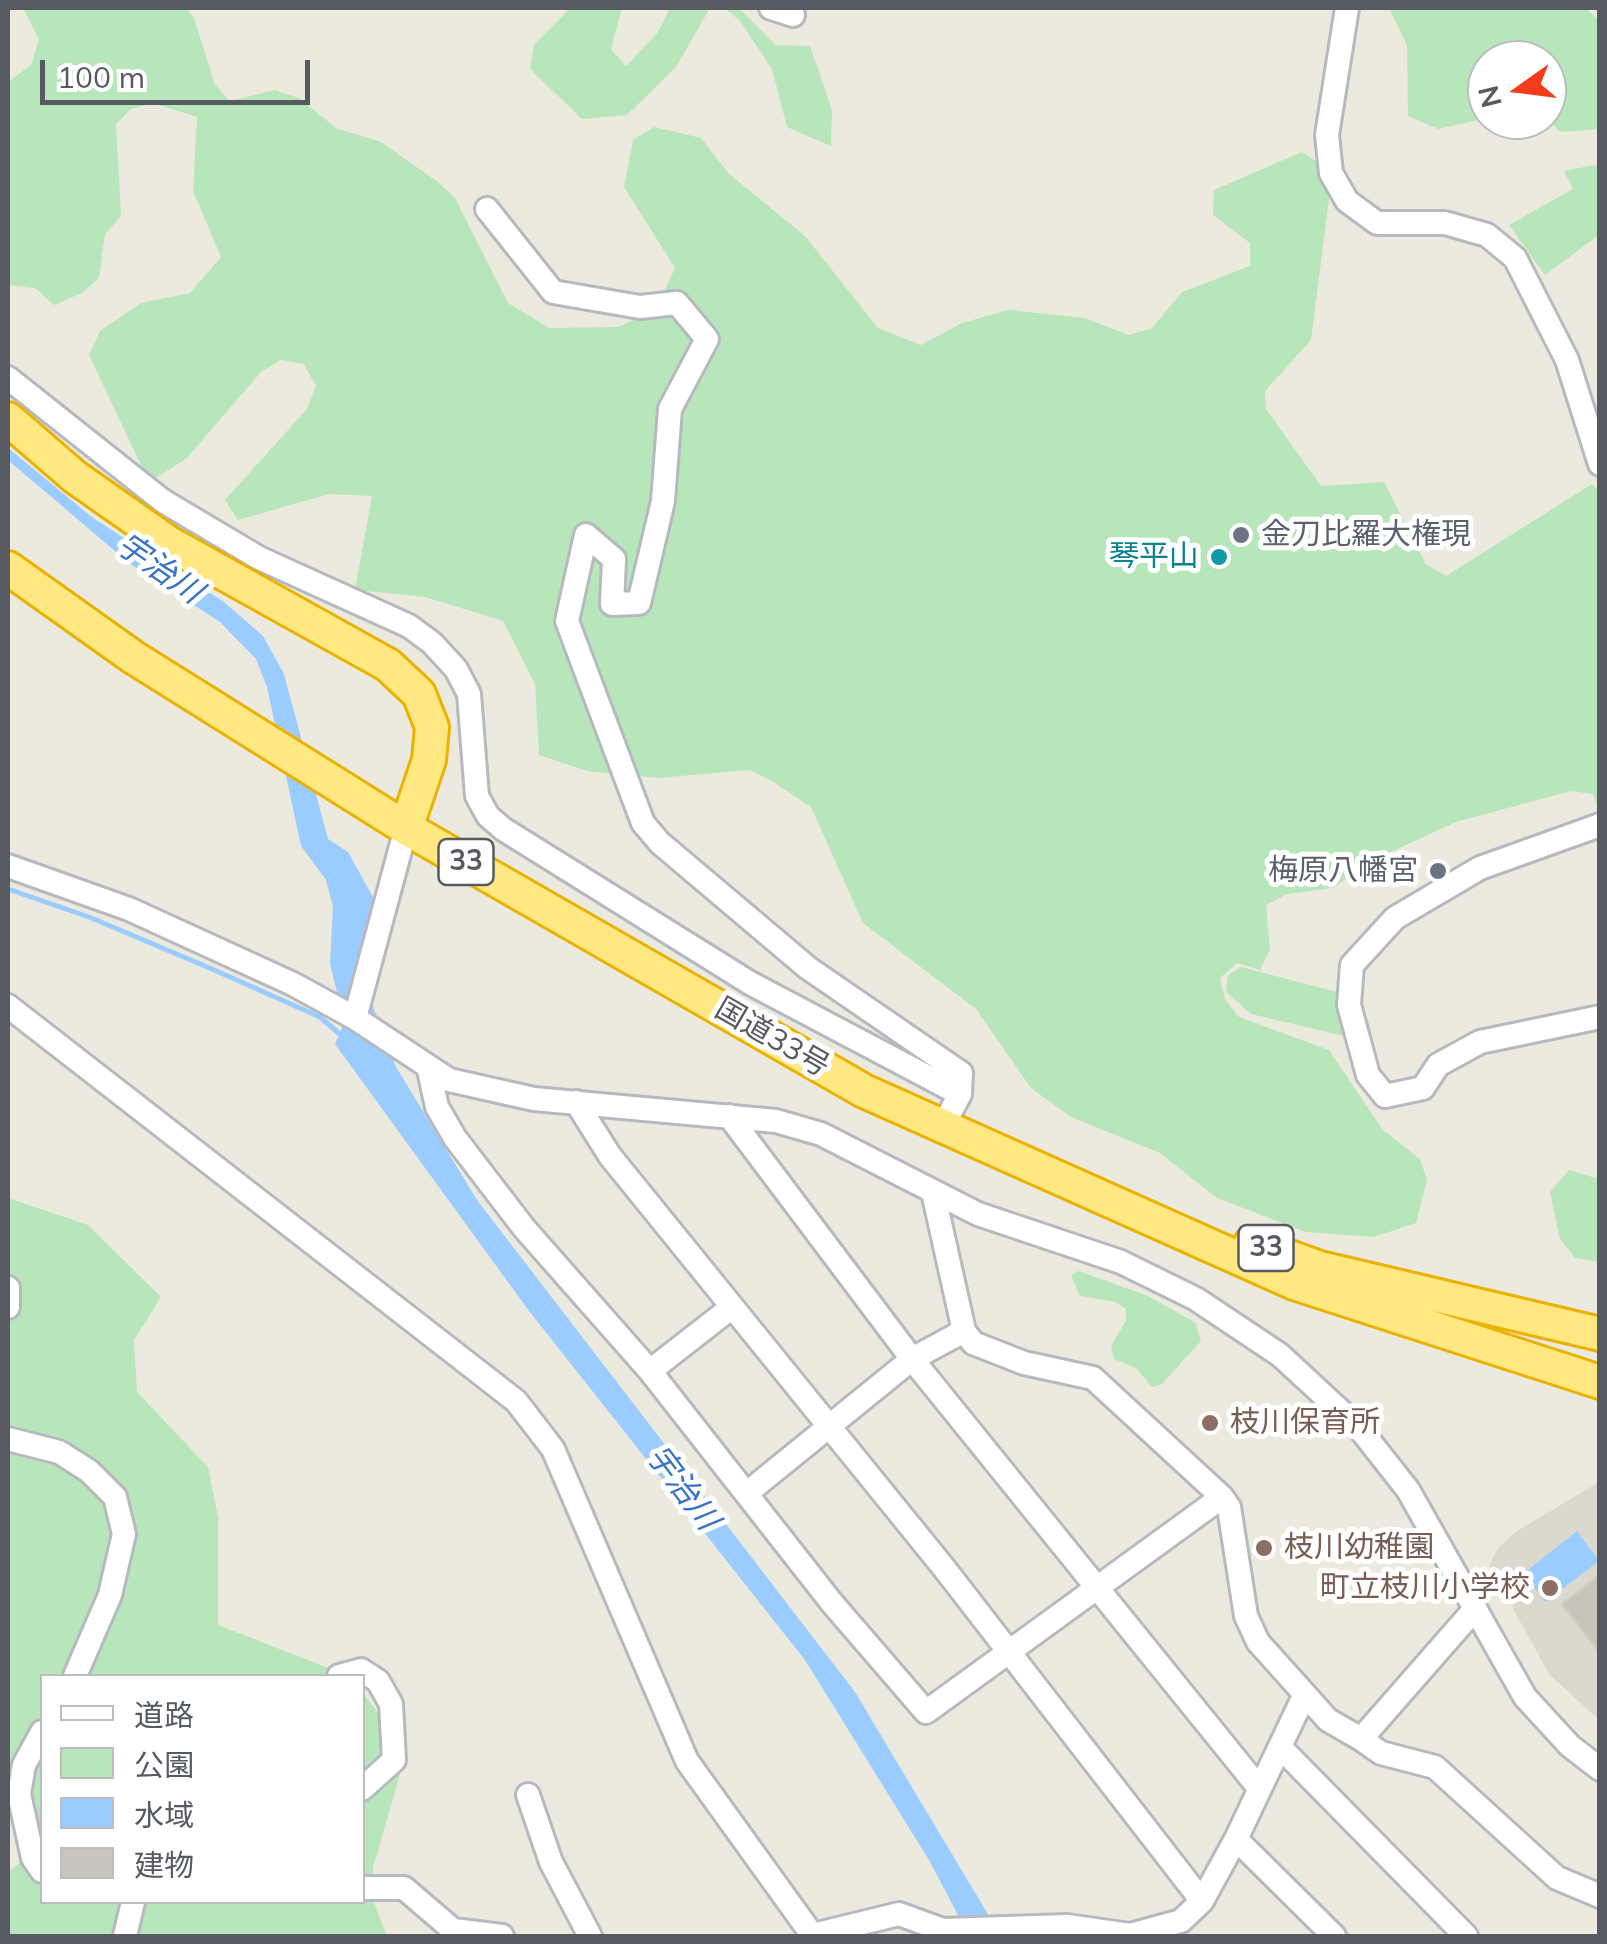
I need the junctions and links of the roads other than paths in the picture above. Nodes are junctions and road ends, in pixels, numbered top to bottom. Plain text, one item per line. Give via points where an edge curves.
1 (771, 8) edge
2 (1346, 8) edge
3 (794, 15) dead end
4 (487, 209) dead end
5 (8, 378) edge
6 (8, 418) edge
7 (1600, 464) edge
8 (8, 568) edge
9 (1600, 825) edge
10 (406, 828) junction
11 (8, 870) edge
12 (8, 1006) edge
13 (1600, 1017) edge
14 (355, 1018) junction
15 (429, 1070) junction
16 (960, 1094) junction
17 (576, 1102) junction
18 (730, 1116) junction
19 (943, 1126) junction
20 (933, 1192) junction
21 (1294, 1283) junction
22 (8, 1288) edge
23 (8, 1307) edge
24 (732, 1307) junction
25 (964, 1330) junction
26 (1600, 1334) edge
27 (912, 1359) junction
28 (650, 1371) junction
29 (1600, 1382) edge
30 (1600, 1402) edge
31 (830, 1426) junction
32 (8, 1439) edge
33 (747, 1494) junction
34 (1222, 1498) junction
35 (1098, 1587) junction
36 (1474, 1610) junction
37 (1008, 1650) junction
38 (76, 1674) edge
39 (347, 1674) edge
40 (1304, 1696) junction
41 (40, 1736) edge
42 (1360, 1739) junction
43 (1280, 1747) junction
44 (1600, 1768) edge
45 (365, 1786) edge
46 (1259, 1788) junction
47 (528, 1795) dead end
48 (1236, 1840) junction
49 (40, 1868) edge
50 (365, 1888) edge
51 (1600, 1896) edge
52 (1202, 1901) junction
53 (133, 1904) edge
54 (1189, 1929) edge
55 (1072, 1931) edge
56 (125, 1936) edge
57 (502, 1936) edge
58 (590, 1936) edge
59 (811, 1936) edge
60 (1334, 1936) edge
61 (1466, 1936) edge

1 - 3 street
2 - 7 street via 1327,135 1331,173 1347,200 1377,223 1445,223 1487,236 1515,258 1567,360
4 - 16 street via 553,292 640,307 678,304 707,339 670,410 663,501 640,603 612,604 614,559 586,535 567,620 643,823 808,968 954,1066 962,1073
5 - 16 street via 163,502 259,558 409,626 432,644 469,694 478,796 503,828 750,983
6 - 10 highway via 75,477 169,543 388,665 419,694 432,727 429,760
8 - 10 highway, 国道33号 / 33 via 133,657
9 - 13 street via 1480,868 1395,918 1352,966 1349,1005 1368,1074 1385,1096 1423,1088 1438,1065 1480,1042
10 - 14 street
10 - 19 highway, 国道33号 / 33 via 766,1038
11 - 14 street via 129,909
12 - 59 street via 516,1401 553,1450 687,1760
14 - 15 street
15 - 17 street via 498,1094
15 - 28 street via 437,1106 455,1138
16 - 19 street
17 - 18 street
17 - 24 street via 610,1156
18 - 20 street via 821,1134
18 - 27 street
19 - 21 highway, 国道33号 / 33
19 - 26 highway, 33 via 1320,1268
20 - 25 street
20 - 36 street via 1121,1262 1210,1308 1280,1355 1330,1396 1384,1458
21 - 29 highway, 国道33号 / 33
21 - 30 highway, 33 via 1417,1344
22 - 23 street
24 - 28 street
24 - 31 street
25 - 27 street
25 - 34 street via 993,1352 1093,1378
27 - 31 street
27 - 35 street
28 - 33 street
31 - 33 street
31 - 37 street
32 - 38 street via 59,1452 114,1498 124,1534 110,1594
33 - 37 street via 926,1712
34 - 35 street
34 - 40 street via 1229,1506 1246,1616 1258,1642
35 - 37 street
35 - 46 street
36 - 42 street
36 - 44 street via 1534,1708
37 - 52 street
39 - 45 street via 362,1670 378,1681 391,1704 394,1760
40 - 42 street
40 - 43 street
41 - 49 street via 24,1764 19,1794
42 - 51 street via 1381,1753 1435,1768 1557,1878
43 - 46 street
43 - 61 street
46 - 48 street
47 - 58 street via 550,1862
48 - 52 street
48 - 60 street
50 - 57 street via 404,1888 453,1930
52 - 54 street
53 - 56 street
54 - 55 street
55 - 59 street via 942,1930 899,1914

